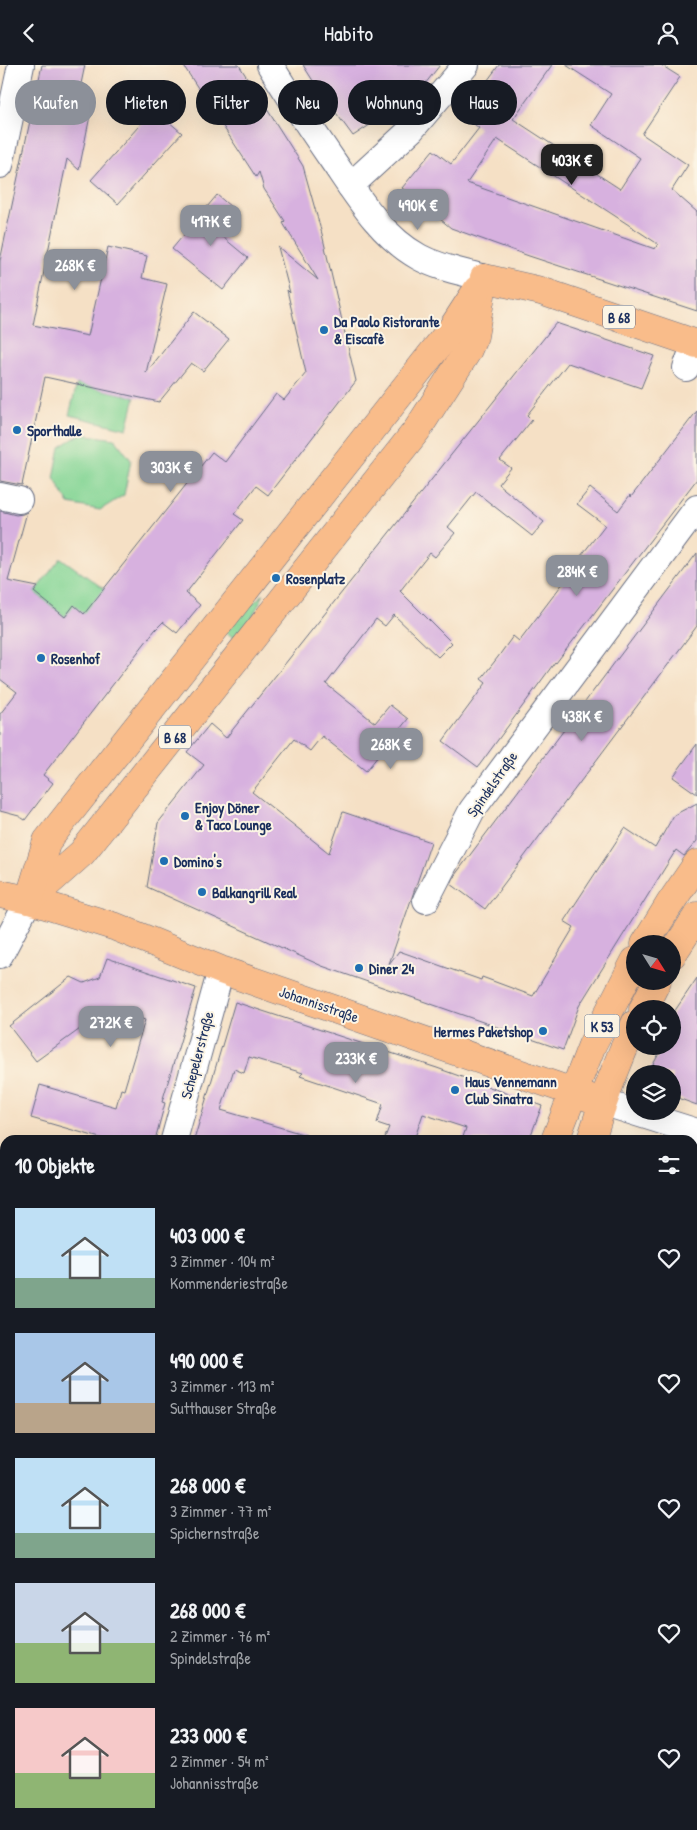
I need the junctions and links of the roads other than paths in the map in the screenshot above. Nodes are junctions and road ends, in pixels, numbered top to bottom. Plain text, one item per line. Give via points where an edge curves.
1 (21, 65) edge
2 (270, 65) edge
3 (466, 65) edge
4 (0, 165) edge
5 (350, 186) junction
6 (484, 278) junction
7 (693, 352) edge
8 (697, 508) edge
9 (697, 864) edge
10 (0, 894) edge
11 (29, 900) junction
12 (426, 900) dead end
13 (697, 916) edge
14 (651, 935) edge
15 (681, 941) edge
16 (0, 955) edge
17 (221, 970) junction
18 (626, 979) edge
19 (626, 1043) edge
20 (572, 1092) junction
21 (602, 1102) junction
22 (697, 1132) edge
23 (175, 1135) edge
24 (557, 1135) edge
25 (592, 1135) edge

1 - 4 street
2 - 5 street
3 - 5 street via 411,130
5 - 6 street via 396,241 419,257
6 - 7 main road, B 68 via 540,291
6 - 11 main road, B 68 via 453,327 46,841
6 - 11 main road, B 68 via 468,352 417,430 82,853
8 - 12 street, Spindelstraße via 472,809
9 - 14 main road
10 - 11 main road, Johannisstraße
11 - 16 street
11 - 17 main road, Johannisstraße via 116,927
13 - 15 main road
17 - 20 main road, Johannisstraße
17 - 23 street, Schepelerstraße
18 - 20 main road, K 53
19 - 21 main road, K 53
20 - 21 main road, Johannisstraße
20 - 24 main road, K 53
21 - 22 street, Johannisstraße
21 - 25 main road, K 53

